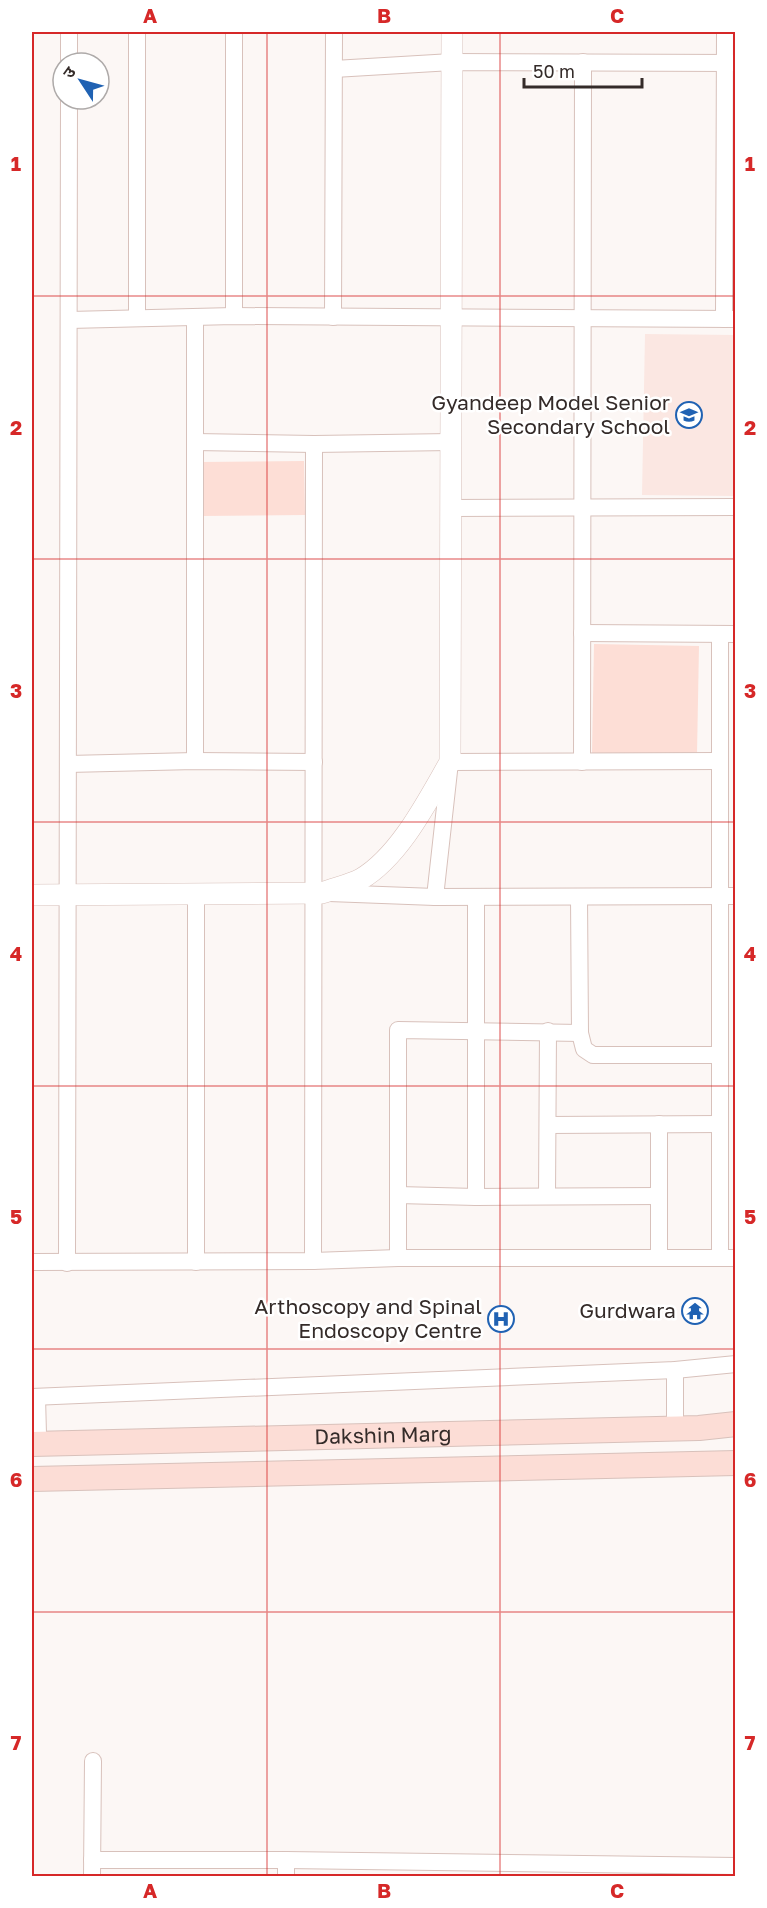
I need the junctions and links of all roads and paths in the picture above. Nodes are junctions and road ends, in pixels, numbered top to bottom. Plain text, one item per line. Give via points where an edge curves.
1 (69, 32) edge
2 (137, 32) edge
3 (234, 32) edge
4 (334, 32) edge
5 (452, 32) edge
6 (725, 32) edge
7 (69, 51) edge
8 (452, 62) junction
9 (583, 62) junction
10 (730, 63) edge
11 (334, 69) junction
12 (69, 111) edge
13 (234, 316) junction
14 (451, 316) junction
15 (195, 317) junction
16 (333, 317) junction
17 (583, 317) junction
18 (137, 318) junction
19 (730, 319) edge
20 (69, 320) junction
21 (195, 442) junction
22 (451, 442) junction
23 (314, 444) junction
24 (735, 507) edge
25 (451, 508) junction
26 (583, 508) junction
27 (582, 633) junction
28 (728, 634) edge
29 (195, 761) junction
30 (720, 761) junction
31 (314, 762) junction
32 (450, 762) junction
33 (582, 762) junction
34 (68, 764) junction
35 (318, 894) junction
36 (196, 895) junction
37 (32, 896) edge
38 (67, 896) junction
39 (728, 896) edge
40 (435, 897) junction
41 (579, 897) junction
42 (476, 898) junction
43 (548, 1031) junction
44 (476, 1032) junction
45 (580, 1033) junction
46 (720, 1054) junction
47 (659, 1124) junction
48 (720, 1124) junction
49 (548, 1125) junction
50 (398, 1195) junction
51 (547, 1196) junction
52 (659, 1196) junction
53 (476, 1197) junction
54 (398, 1258) junction
55 (659, 1258) junction
56 (728, 1258) edge
57 (313, 1261) junction
58 (32, 1262) edge
59 (196, 1262) junction
60 (66, 1263) junction
61 (735, 1364) edge
62 (675, 1370) junction
63 (34, 1397) edge
64 (735, 1424) edge
65 (675, 1429) junction
66 (35, 1439) edge
67 (733, 1464) edge
68 (32, 1479) edge
69 (93, 1761) dead end
70 (735, 1866) edge
71 (92, 1868) edge
72 (286, 1868) edge
73 (579, 1870) edge

1 - 7 street
2 - 18 street
3 - 13 street
4 - 11 street
5 - 8 street
6 - 10 street
8 - 9 street
8 - 11 street
8 - 14 street
9 - 10 street
9 - 17 street
10 - 19 street
11 - 16 street
12 - 20 street
13 - 15 street
13 - 16 street
14 - 16 street
14 - 17 street
14 - 22 street
15 - 18 street
15 - 21 street
17 - 19 street
17 - 26 street
18 - 20 street
20 - 34 street
21 - 23 street
21 - 29 street
22 - 23 street
22 - 25 street
23 - 31 street
24 - 26 street
25 - 26 street
25 - 32 street
26 - 27 street
27 - 28 street
27 - 33 street
28 - 30 street
29 - 31 street
29 - 34 street
30 - 33 street
30 - 39 street
31 - 35 street
32 - 33 street
32 - 35 street via 393,852 361,879
32 - 40 street
34 - 38 street
35 - 36 street
35 - 40 street
35 - 57 street
36 - 38 street
36 - 59 street
37 - 38 street
38 - 60 street
39 - 41 street
39 - 46 street
40 - 42 street
41 - 42 street
41 - 45 street
42 - 44 street
43 - 44 street
43 - 45 street
43 - 49 street
44 - 50 street via 398,1030
44 - 53 street
45 - 46 street via 584,1048 593,1055
46 - 48 street
47 - 48 street
47 - 49 street
47 - 52 street
48 - 56 street
49 - 51 street
50 - 53 street
50 - 54 street
51 - 52 street
51 - 53 street
52 - 55 street
54 - 55 street
54 - 57 street
55 - 56 street
57 - 59 street
58 - 60 street
59 - 60 street
61 - 62 street
62 - 63 street
62 - 65 street
63 - 66 street
64 - 65 main road, Dakshin Marg
65 - 66 main road, Dakshin Marg
67 - 68 main road, Dakshin Marg
69 - 71 street
70 - 73 street
71 - 72 street
72 - 73 street

